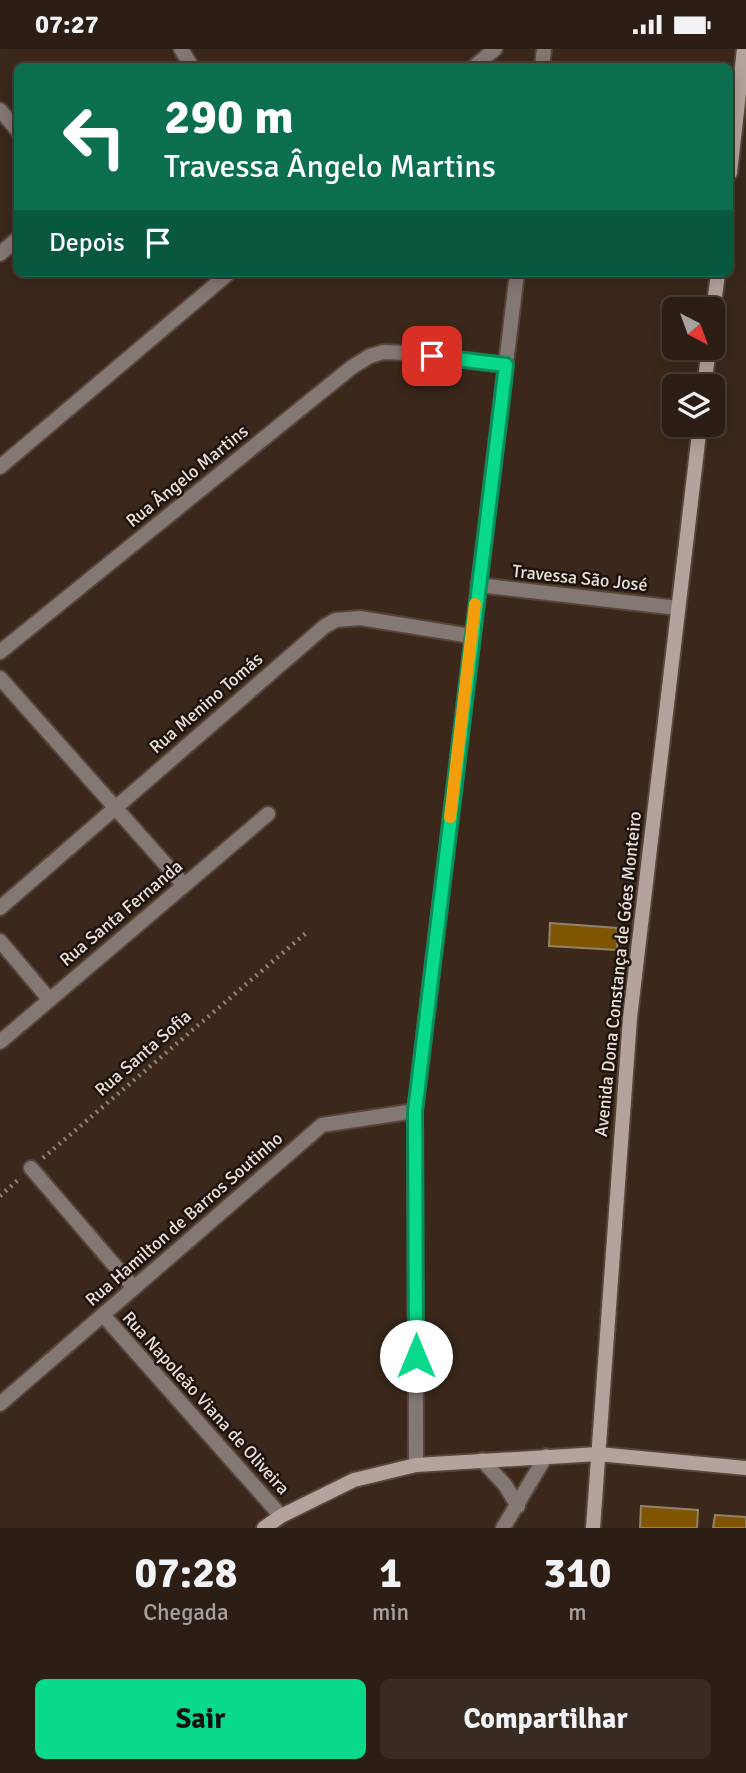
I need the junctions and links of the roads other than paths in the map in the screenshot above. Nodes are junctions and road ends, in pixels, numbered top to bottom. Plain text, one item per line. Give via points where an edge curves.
1 (495, 49) edge
2 (744, 49) edge
3 (479, 63) edge
4 (0, 110) edge
5 (14, 126) edge
6 (733, 146) edge
7 (14, 242) edge
8 (0, 254) edge
9 (224, 277) edge
10 (517, 277) edge
11 (717, 277) edge
12 (715, 297) edge
13 (506, 365) junction
14 (699, 437) edge
15 (0, 467) edge
16 (478, 586) junction
17 (678, 608) junction
18 (471, 636) junction
19 (0, 652) edge
20 (0, 678) edge
21 (117, 807) junction
22 (268, 814) dead end
23 (184, 885) junction
24 (0, 908) edge
25 (0, 941) edge
26 (49, 999) junction
27 (0, 1042) edge
28 (415, 1111) junction
29 (31, 1168) road end
30 (134, 1288) junction
31 (103, 1315) junction
32 (0, 1404) edge
33 (598, 1454) junction
34 (546, 1456) junction
35 (482, 1460) junction
36 (416, 1465) junction
37 (746, 1468) edge
38 (518, 1506) junction
39 (281, 1516) junction
40 (264, 1528) edge
41 (503, 1528) edge
42 (593, 1528) edge

1 - 3 street
2 - 6 main road
4 - 5 street
7 - 8 street
9 - 15 street
10 - 13 street
11 - 12 main road
13 - 16 street
13 - 19 street, Rua Ângelo Martins via 407,353 370,356
14 - 17 main road, Avenida Dona Constança de Góes Monteiro
16 - 17 street, Travessa São José
16 - 18 street
17 - 33 main road, Avenida Dona Constança de Góes Monteiro via 630,1018
18 - 21 street, Rua Menino Tomás via 360,618 336,620 310,636
18 - 28 street
20 - 21 street
21 - 23 street
21 - 24 street, Rua Menino Tomás
22 - 23 street, Rua Santa Fernanda
23 - 26 street, Rua Santa Fernanda
25 - 26 street
26 - 27 street, Rua Santa Fernanda
28 - 30 street, Rua Hamilton de Barros Soutinho via 322,1125
28 - 36 street
29 - 30 street
30 - 31 street, Rua Hamilton de Barros Soutinho
31 - 32 street, Rua Hamilton de Barros Soutinho
31 - 39 street, Rua Napoleão Viana de Oliveira
33 - 34 main road
33 - 37 main road
33 - 42 main road, Avenida Dona Constança de Góes Monteiro
34 - 35 main road
34 - 38 street
35 - 36 main road
35 - 38 street
36 - 39 main road via 354,1480
38 - 41 street
39 - 40 main road

